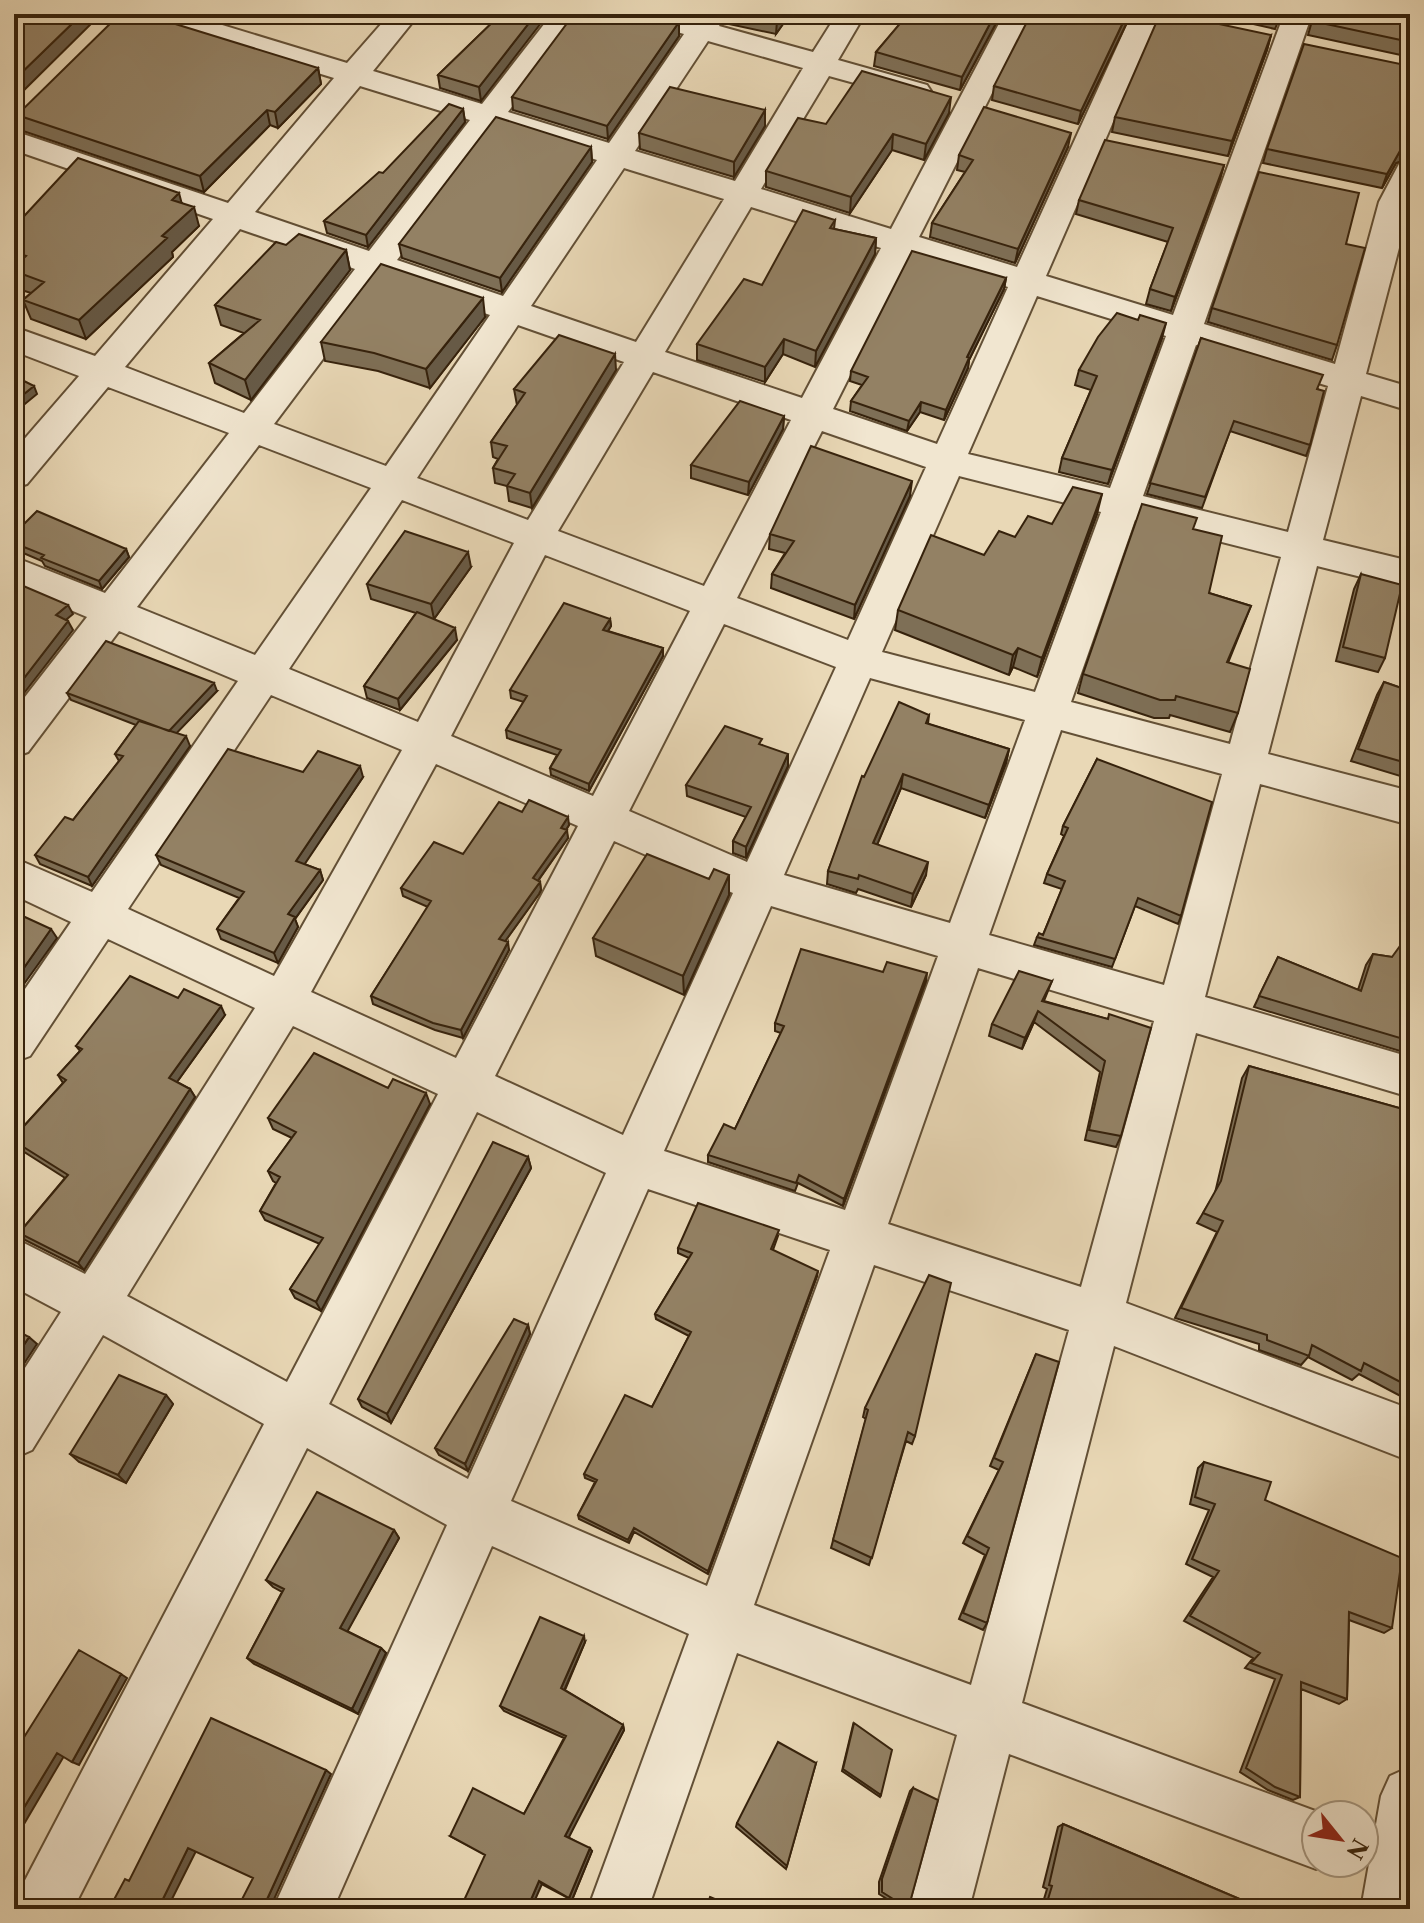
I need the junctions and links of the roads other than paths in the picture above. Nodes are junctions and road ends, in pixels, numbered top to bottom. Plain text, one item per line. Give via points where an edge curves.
1 (156, 14) edge
2 (405, 14) edge
3 (567, 14) edge
4 (645, 14) edge
5 (851, 14) edge
6 (1018, 14) edge
7 (1156, 15) edge
8 (706, 22) edge
9 (1291, 36) edge
10 (821, 64) junction
11 (354, 74) junction
12 (985, 110) junction
13 (489, 116) junction
14 (18, 124) edge
15 (616, 155) junction
16 (743, 194) junction
17 (1395, 194) edge
18 (235, 215) junction
19 (900, 242) junction
20 (376, 264) junction
21 (1027, 281) junction
22 (511, 311) junction
23 (1185, 329) junction
24 (14, 338) edge
25 (644, 357) junction
26 (102, 371) junction
27 (1348, 380) junction
28 (1410, 399) edge
29 (811, 414) junction
30 (251, 429) junction
31 (947, 461) junction
32 (14, 475) edge
33 (393, 484) junction
34 (1123, 503) junction
35 (536, 537) junction
36 (1303, 548) junction
37 (14, 571) edge
38 (1410, 575) edge
39 (713, 605) junction
40 (111, 613) junction
41 (858, 660) junction
42 (263, 677) junction
43 (1048, 711) junction
44 (14, 741) edge
45 (427, 743) junction
46 (1245, 763) junction
47 (1410, 808) edge
48 (603, 819) junction
49 (14, 876) edge
50 (758, 885) junction
51 (100, 916) junction
52 (964, 946) junction
53 (283, 1002) junction
54 (1179, 1009) junction
55 (14, 1042) edge
56 (1410, 1077) edge
57 (466, 1085) junction
58 (635, 1163) junction
59 (859, 1237) junction
60 (14, 1261) edge
61 (97, 1304) junction
62 (1098, 1316) junction
63 (297, 1414) junction
64 (14, 1432) edge
65 (1410, 1435) edge
66 (478, 1513) junction
67 (721, 1620) junction
68 (990, 1717) junction
69 (1410, 1796) edge
70 (1300, 1834) edge
71 (1384, 1879) edge
72 (42, 1909) edge
73 (303, 1909) edge
74 (618, 1909) edge
75 (939, 1909) edge

1 - 11 street
2 - 11 street
3 - 13 street
4 - 8 street
5 - 10 street
6 - 12 street
7 - 21 street via 1090,139
8 - 10 street
8 - 15 street
9 - 23 street
10 - 12 street
10 - 16 street
11 - 13 street
11 - 18 street
12 - 19 street
13 - 15 street
13 - 20 street
14 - 18 street
15 - 16 street
15 - 22 street
16 - 19 street
16 - 25 street
17 - 27 street
18 - 20 street
18 - 26 street
19 - 21 street
19 - 29 street
20 - 22 street
20 - 30 street
21 - 23 street
21 - 31 street
22 - 25 street
22 - 33 street
23 - 27 street
23 - 34 street
24 - 26 street
25 - 29 street
25 - 35 street
26 - 30 street
26 - 32 street
27 - 28 street
27 - 36 street
29 - 31 street
29 - 39 street
30 - 33 street
30 - 40 street
31 - 34 street
31 - 41 street
33 - 35 street
33 - 42 street
34 - 36 street
34 - 43 street
35 - 39 street
35 - 45 street
36 - 38 street
36 - 46 street
37 - 40 street
39 - 41 street
39 - 48 street
40 - 42 street
40 - 44 street
41 - 43 street
41 - 50 street
42 - 45 street
42 - 51 street
43 - 46 street
43 - 52 street
45 - 48 street
45 - 53 street
46 - 47 street
46 - 54 street
48 - 50 street
48 - 57 street
49 - 51 street
50 - 52 street
50 - 58 street
51 - 53 street
51 - 55 street
52 - 54 street
52 - 59 street
53 - 57 street
53 - 61 street
54 - 56 street
54 - 62 street
57 - 58 street
57 - 63 street
58 - 59 street
58 - 66 street
59 - 62 street
59 - 67 street
60 - 61 street
61 - 63 street
61 - 64 street
62 - 65 street
62 - 68 street
63 - 66 street
63 - 72 street
66 - 67 street
66 - 73 street
67 - 68 street
67 - 74 street
68 - 70 street
68 - 75 street
69 - 71 street

